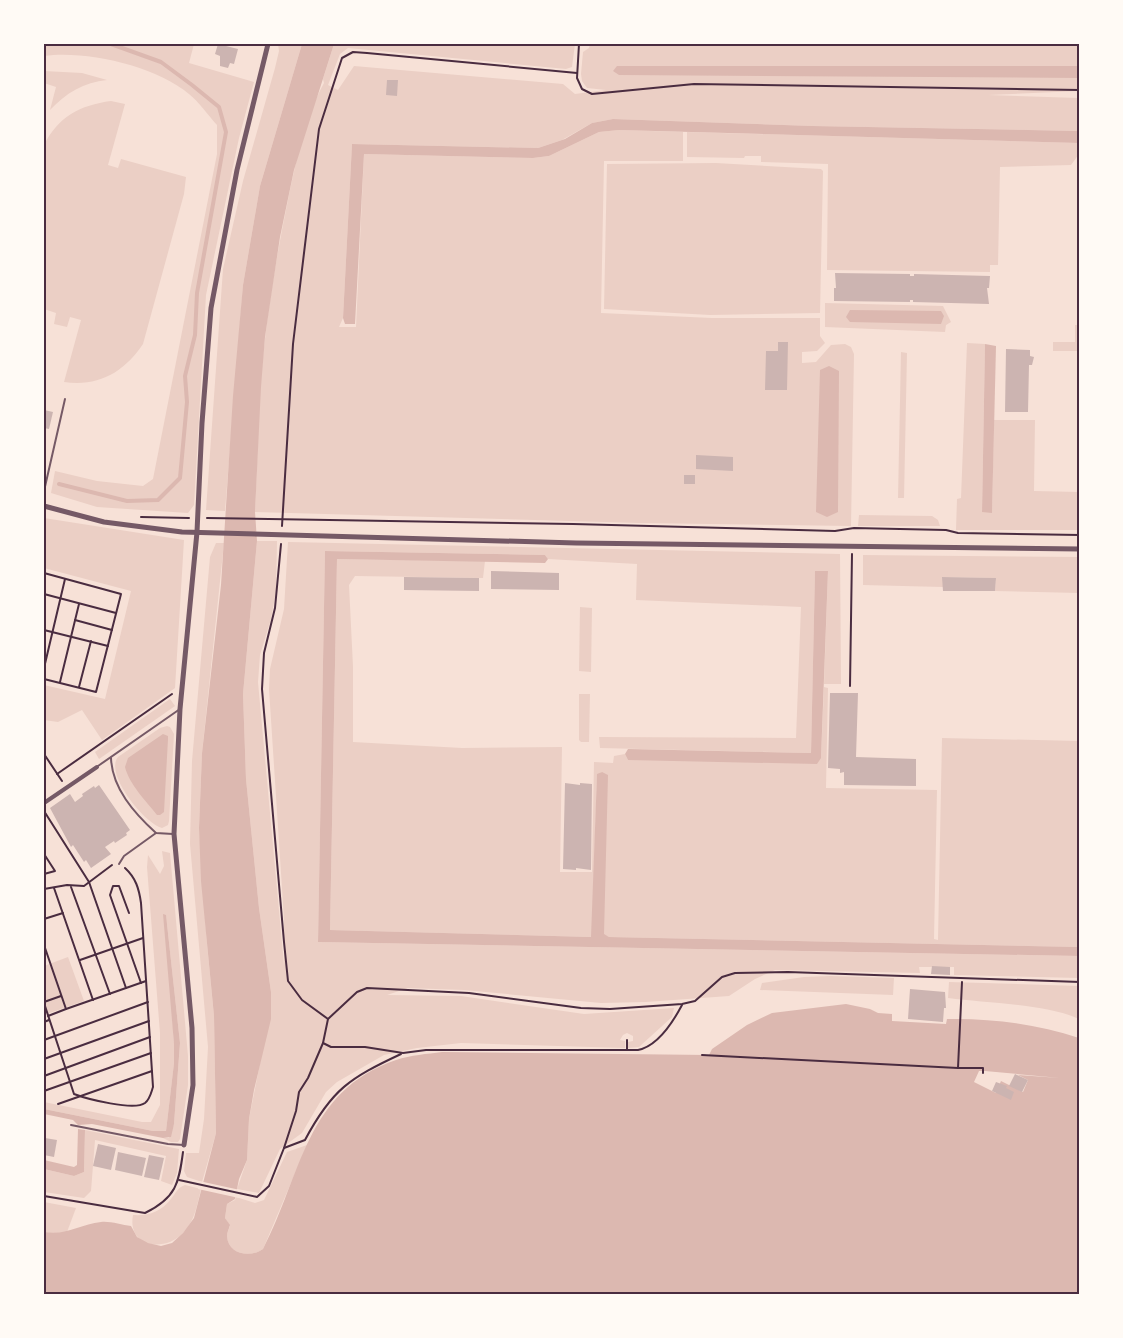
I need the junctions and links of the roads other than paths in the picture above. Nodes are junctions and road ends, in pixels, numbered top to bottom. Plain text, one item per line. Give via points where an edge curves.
1 (268, 44) edge
2 (65, 399) dead end
3 (44, 491) edge
4 (44, 506) edge
5 (197, 532) junction
6 (1080, 549) edge
7 (180, 710) junction
8 (111, 758) junction
9 (97, 766) joint
10 (44, 803) edge
11 (156, 834) junction
12 (174, 834) junction
13 (119, 864) road end
14 (71, 1125) dead end
15 (184, 1145) joint

1 - 5 street via 237,170 214,288
2 - 3 lane
4 - 5 street via 104,522
5 - 6 street via 565,543
5 - 7 street
7 - 8 lane
7 - 12 street
8 - 9 lane
8 - 11 lane via 111,772 123,796
9 - 10 street
11 - 12 lane
11 - 13 lane via 124,856
12 - 15 street via 192,1028 193,1085
14 - 15 lane

